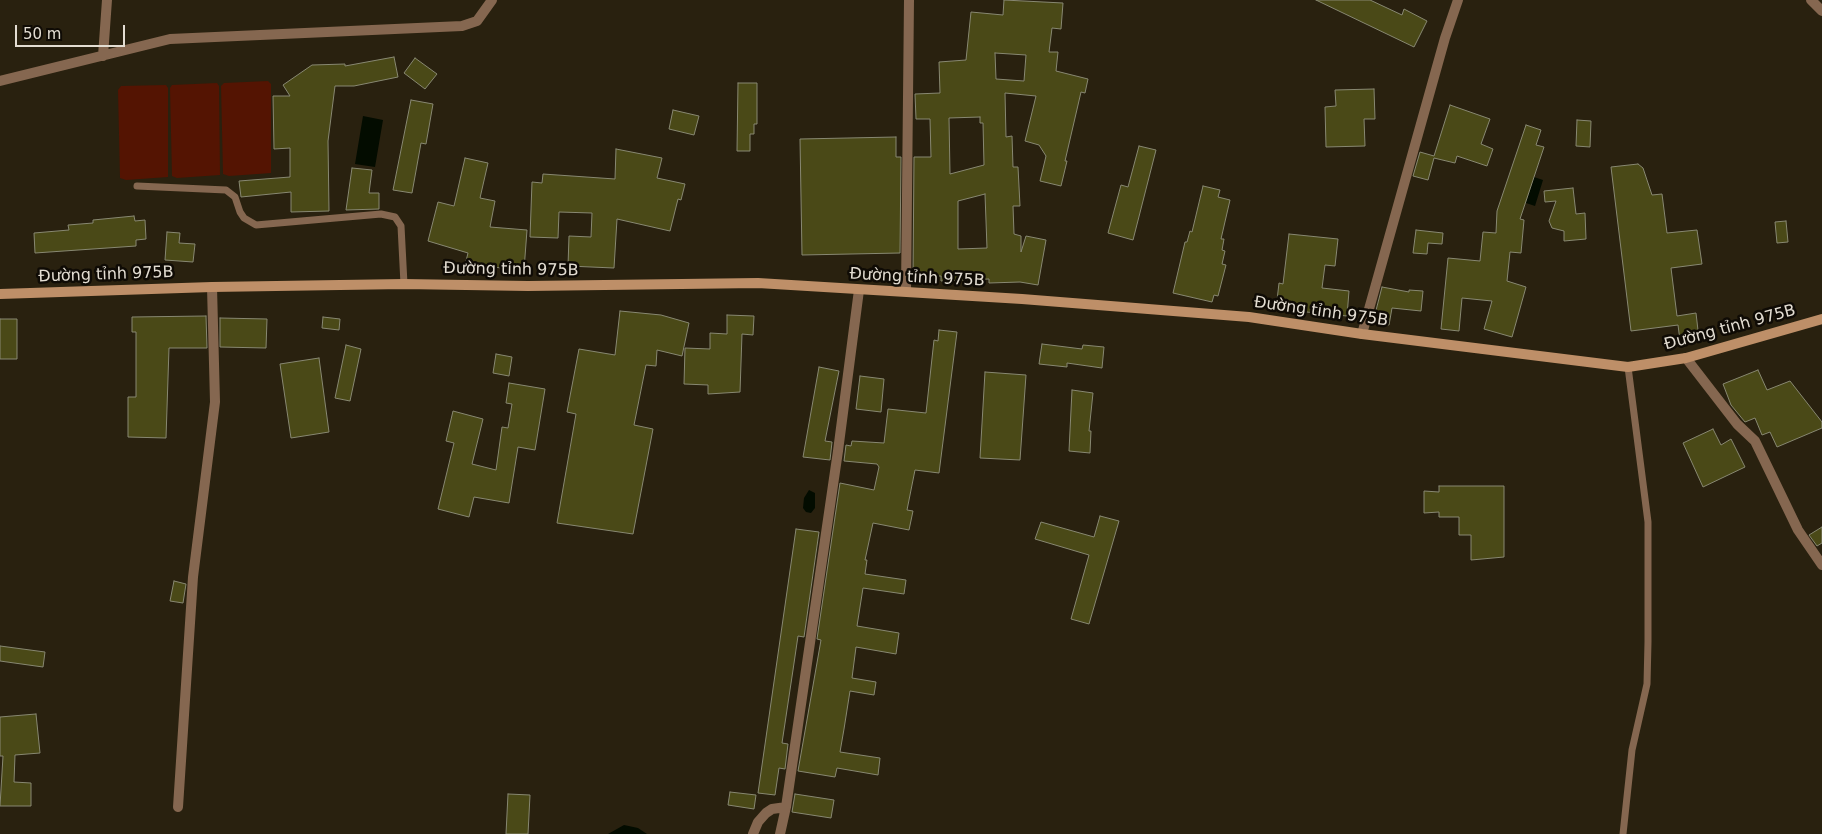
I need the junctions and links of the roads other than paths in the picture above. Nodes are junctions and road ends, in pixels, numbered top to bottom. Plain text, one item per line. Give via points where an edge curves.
1 (107, 0) edge
2 (492, 0) edge
3 (909, 0) edge
4 (1458, 0) edge
5 (1811, 0) edge
6 (1822, 11) edge
7 (103, 56) junction
8 (0, 81) edge
9 (136, 186) dead end
10 (404, 284) junction
11 (212, 287) junction
12 (859, 290) junction
13 (906, 291) junction
14 (0, 294) edge
15 (1822, 319) edge
16 (1362, 334) junction
17 (1686, 358) junction
18 (1628, 367) junction
19 (1822, 565) edge
20 (786, 807) junction
21 (178, 808) dead end
22 (754, 834) edge
23 (780, 834) edge
24 (1623, 834) edge

1 - 7 street
2 - 7 street via 477,21 462,26 170,39
3 - 13 street
4 - 16 street
5 - 6 street
7 - 8 street
9 - 10 lane via 226,190 235,197 244,218 256,225 382,214 395,217 401,226
10 - 11 main road, Đường tỉnh 975B
10 - 12 main road, Đường tỉnh 975B via 758,283
11 - 14 main road, Đường tỉnh 975B
11 - 21 street via 215,402 193,577
12 - 13 main road, Đường tỉnh 975B
12 - 20 street
13 - 16 main road, Đường tỉnh 975B via 1249,317
15 - 17 main road, Đường tỉnh 975B
16 - 18 main road, Đường tỉnh 975B
17 - 18 main road, Đường tỉnh 975B
17 - 19 street via 1737,424 1755,441 1798,530
18 - 24 lane via 1648,522 1648,642 1647,684 1632,750
20 - 22 street via 766,813
20 - 23 street

